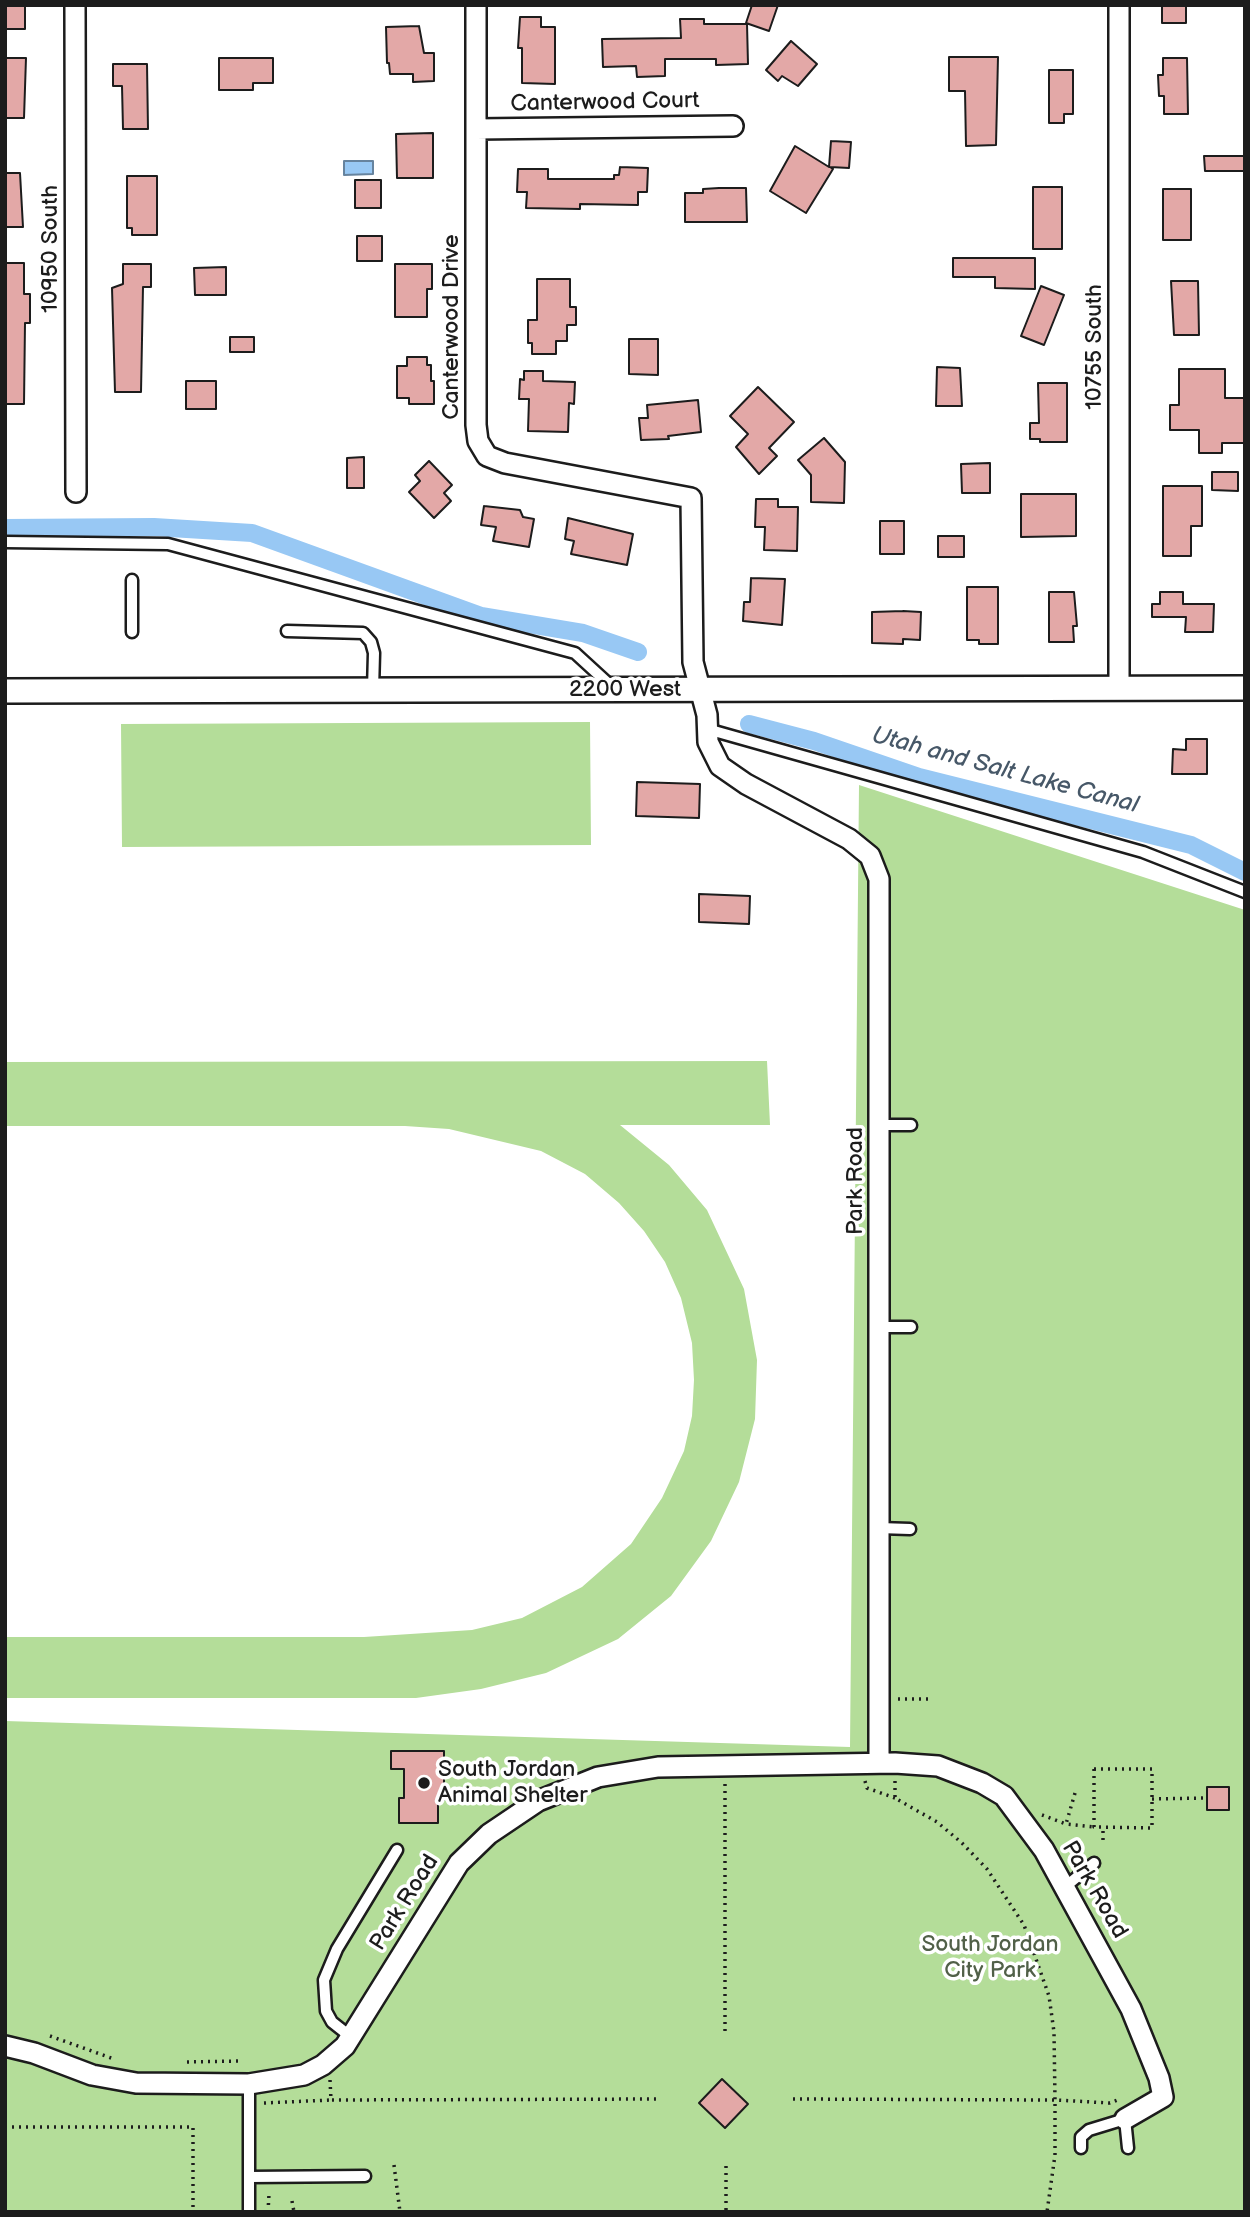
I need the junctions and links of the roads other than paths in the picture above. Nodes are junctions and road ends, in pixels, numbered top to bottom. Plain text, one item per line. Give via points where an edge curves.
1 (75, 5) edge
2 (475, 5) edge
3 (1119, 5) edge
4 (733, 126) dead end
5 (477, 129) junction
6 (76, 492) dead end
7 (5, 542) edge
8 (132, 580) dead end
9 (287, 631) dead end
10 (132, 632) dead end
11 (1245, 688) edge
12 (1119, 689) junction
13 (373, 690) junction
14 (614, 690) junction
15 (700, 690) junction
16 (5, 691) edge
17 (708, 729) junction
18 (1245, 892) edge
19 (881, 1125) junction
20 (911, 1125) dead end
21 (880, 1327) junction
22 (911, 1327) dead end
23 (879, 1528) junction
24 (910, 1529) dead end
25 (879, 1763) junction
26 (397, 1850) dead end
27 (1094, 1863) dead end
28 (1065, 1887) junction
29 (351, 2036) junction
30 (5, 2046) edge
31 (249, 2084) junction
32 (1125, 2119) junction
33 (1081, 2148) dead end
34 (1128, 2148) dead end
35 (365, 2176) dead end
36 (250, 2177) junction
37 (249, 2212) edge

1 - 6 street, 10950 South
2 - 5 street, Canterwood Drive
3 - 12 street, 10755 South
4 - 5 street, Canterwood Court
5 - 15 street, Canterwood Drive via 478,441 487,456 505,463 691,498 693,662
7 - 14 lane via 168,544 575,653
8 - 10 lane
9 - 13 lane via 363,633 374,653
11 - 12 street, 2200 West
12 - 15 street, 2200 West
13 - 14 street, 2200 West
13 - 16 street, 2200 West
14 - 15 street, 2200 West
15 - 17 street, Park Road
17 - 18 lane via 1143,852
17 - 19 street, Park Road via 708,742 720,766 849,839 870,856 879,879
19 - 20 lane
19 - 21 street, Park Road
21 - 22 lane
21 - 23 street, Park Road
23 - 24 lane
23 - 25 street, Park Road
25 - 28 street, Park Road via 938,1766 960,1772 1004,1796 1026,1822
25 - 29 street, Park Road via 658,1767 598,1777 538,1801 489,1834 459,1863
26 - 29 lane via 324,1980 326,2011 332,2022
27 - 28 lane
28 - 32 street, Park Road via 1131,2009 1159,2078 1163,2097
29 - 31 street, Park Road via 323,2065 304,2075
30 - 31 street, Park Road via 110,2080
31 - 36 lane
32 - 33 lane via 1089,2130 1081,2137
32 - 34 lane
35 - 36 lane
36 - 37 lane

